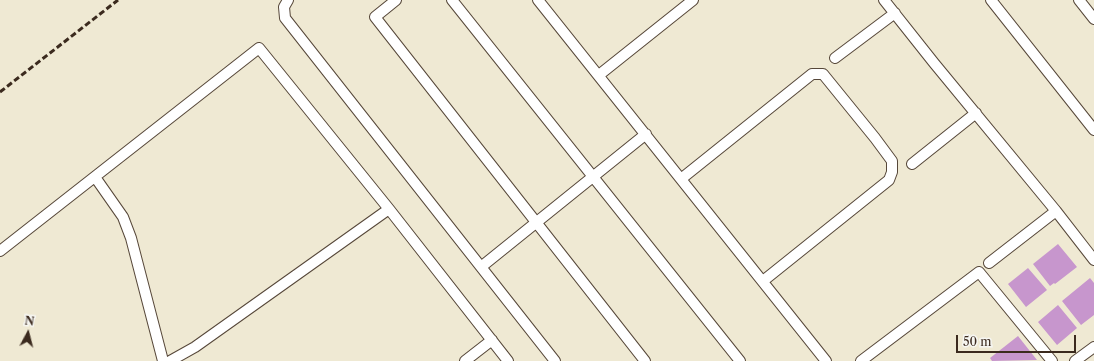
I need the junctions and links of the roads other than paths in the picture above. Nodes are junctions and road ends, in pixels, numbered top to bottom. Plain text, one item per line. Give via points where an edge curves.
1 (288, 0) edge
2 (396, 0) edge
3 (452, 0) edge
4 (538, 0) edge
5 (693, 0) edge
6 (884, 0) edge
7 (991, 0) edge
8 (1079, 0) edge
9 (895, 13) junction
10 (1094, 19) edge
11 (835, 58) dead end
12 (599, 76) junction
13 (976, 114) junction
14 (1094, 130) edge
15 (646, 134) junction
16 (912, 164) dead end
17 (95, 177) junction
18 (593, 177) junction
19 (681, 179) junction
20 (389, 209) junction
21 (1056, 211) junction
22 (536, 222) junction
23 (0, 251) edge
24 (1094, 260) edge
25 (989, 264) dead end
26 (481, 267) junction
27 (763, 281) junction
28 (492, 340) junction
29 (1094, 346) edge
30 (163, 361) edge
31 (170, 361) edge
32 (465, 361) edge
33 (508, 361) edge
34 (555, 361) edge
35 (646, 361) edge
36 (740, 361) edge
37 (826, 361) edge
38 (861, 361) edge
39 (1052, 361) edge
40 (1075, 361) edge

1 - 26 lane via 284,7 285,18
2 - 22 lane via 375,17
3 - 18 lane
4 - 12 lane
5 - 12 lane
6 - 9 lane
7 - 14 lane
8 - 10 lane
9 - 11 lane
9 - 13 lane
12 - 15 lane
13 - 16 lane
13 - 21 lane
15 - 18 lane
15 - 19 lane
17 - 20 lane via 259,48
17 - 23 lane
17 - 30 lane via 123,217 131,238
18 - 22 lane
18 - 36 lane
19 - 27 lane
19 - 27 lane via 812,74 823,74 875,138 892,161 889,180
20 - 28 lane
20 - 31 lane via 195,347
21 - 24 lane
21 - 25 lane
22 - 26 lane
22 - 35 lane
26 - 34 lane
27 - 37 lane
28 - 32 lane
28 - 33 lane
29 - 40 lane
38 - 39 lane via 980,272

